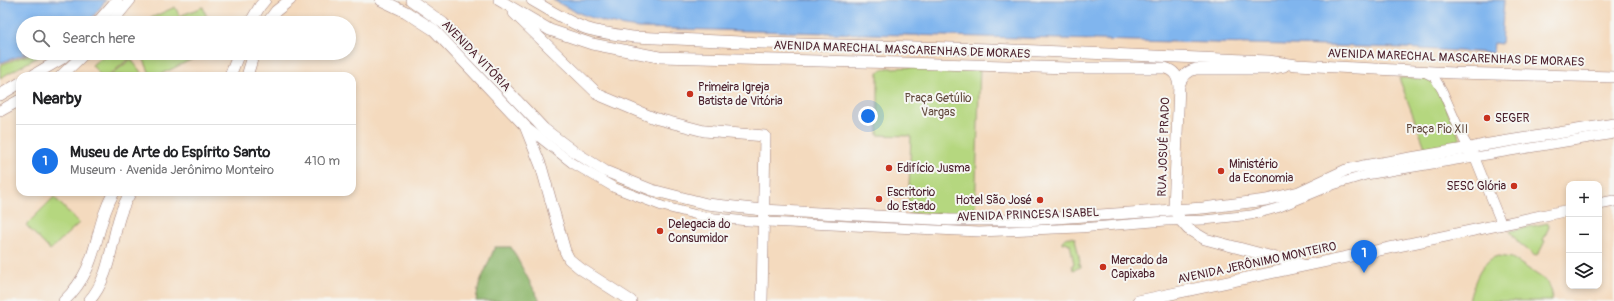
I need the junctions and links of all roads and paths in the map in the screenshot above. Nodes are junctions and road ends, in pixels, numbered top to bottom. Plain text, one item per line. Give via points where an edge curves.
1 (117, 0) edge
2 (130, 0) edge
3 (265, 0) edge
4 (290, 0) edge
5 (381, 0) edge
6 (411, 0) edge
7 (532, 0) edge
8 (501, 2) edge
9 (103, 16) edge
10 (117, 16) edge
11 (254, 16) edge
12 (272, 16) edge
13 (59, 60) edge
14 (78, 60) edge
15 (236, 60) edge
16 (252, 60) edge
17 (1297, 65) junction
18 (1422, 71) junction
19 (39, 72) edge
20 (65, 72) edge
21 (232, 72) edge
22 (247, 72) edge
23 (1614, 77) edge
24 (1180, 85) junction
25 (16, 86) edge
26 (0, 96) edge
27 (16, 102) edge
28 (0, 111) edge
29 (1614, 124) edge
30 (525, 126) junction
31 (544, 128) joint
32 (1614, 134) edge
33 (1472, 153) junction
34 (112, 196) edge
35 (129, 196) edge
36 (1614, 201) edge
37 (1602, 203) edge
38 (1174, 209) junction
39 (763, 210) junction
40 (1566, 211) edge
41 (1181, 221) junction
42 (762, 222) junction
43 (1502, 225) junction
44 (1305, 266) junction
45 (64, 301) edge
46 (89, 301) edge
47 (631, 301) edge
48 (762, 301) edge
49 (1138, 301) edge

1 - 9 main road
2 - 10 main road
3 - 11 main road
4 - 12 main road
5 - 30 main road, AVENIDA VITÓRIA via 434,30
6 - 31 main road, AVENIDA VITÓRIA via 443,23
7 - 17 main road, AVENIDA MARECHAL MASCARENHAS DE MORAES via 585,28 634,37 1031,50 1268,61
8 - 24 main road, AVENIDA MARECHAL MASCARENHAS DE MORAES via 550,30 592,44 658,57 1165,68 1174,72
8 - 39 main road via 598,95 654,118 704,131 765,136
13 - 19 main road
14 - 20 main road
15 - 21 main road
16 - 22 main road
17 - 18 main road, AVENIDA MARECHAL MASCARENHAS DE MORAES
17 - 24 main road, AVENIDA MARECHAL MASCARENHAS DE MORAES via 1269,69 1196,69 1184,76
18 - 23 main road, AVENIDA MARECHAL MASCARENHAS DE MORAES
18 - 33 street via 1438,82
24 - 38 main road, RUA JOSUÉ PRADO
25 - 26 main road
27 - 28 main road
29 - 33 main road via 1488,144
30 - 42 street, AVENIDA PRINCESA ISABEL via 572,163 615,188 662,206 705,217
30 - 47 main road via 541,166 569,259
31 - 39 main road, AVENIDA PRINCESA ISABEL via 573,151 605,171 652,190 697,202
32 - 33 street
33 - 38 main road, AVENIDA PRINCESA ISABEL via 1346,170 1299,192 1274,199
33 - 41 street, AVENIDA PRINCESA ISABEL via 1366,175 1257,214
33 - 43 street
34 - 45 main road via 105,211 90,264 80,283
35 - 46 main road via 121,211 104,275
36 - 37 main road
38 - 39 main road, AVENIDA PRINCESA ISABEL via 978,221
38 - 41 main road
39 - 42 main road
40 - 43 main road, AVENIDA JERÔNIMO MONTEIRO
41 - 42 street, AVENIDA PRINCESA ISABEL via 979,232
41 - 44 main road via 1205,239
42 - 48 main road
43 - 44 main road, AVENIDA JERÔNIMO MONTEIRO
44 - 49 main road, AVENIDA JERÔNIMO MONTEIRO

